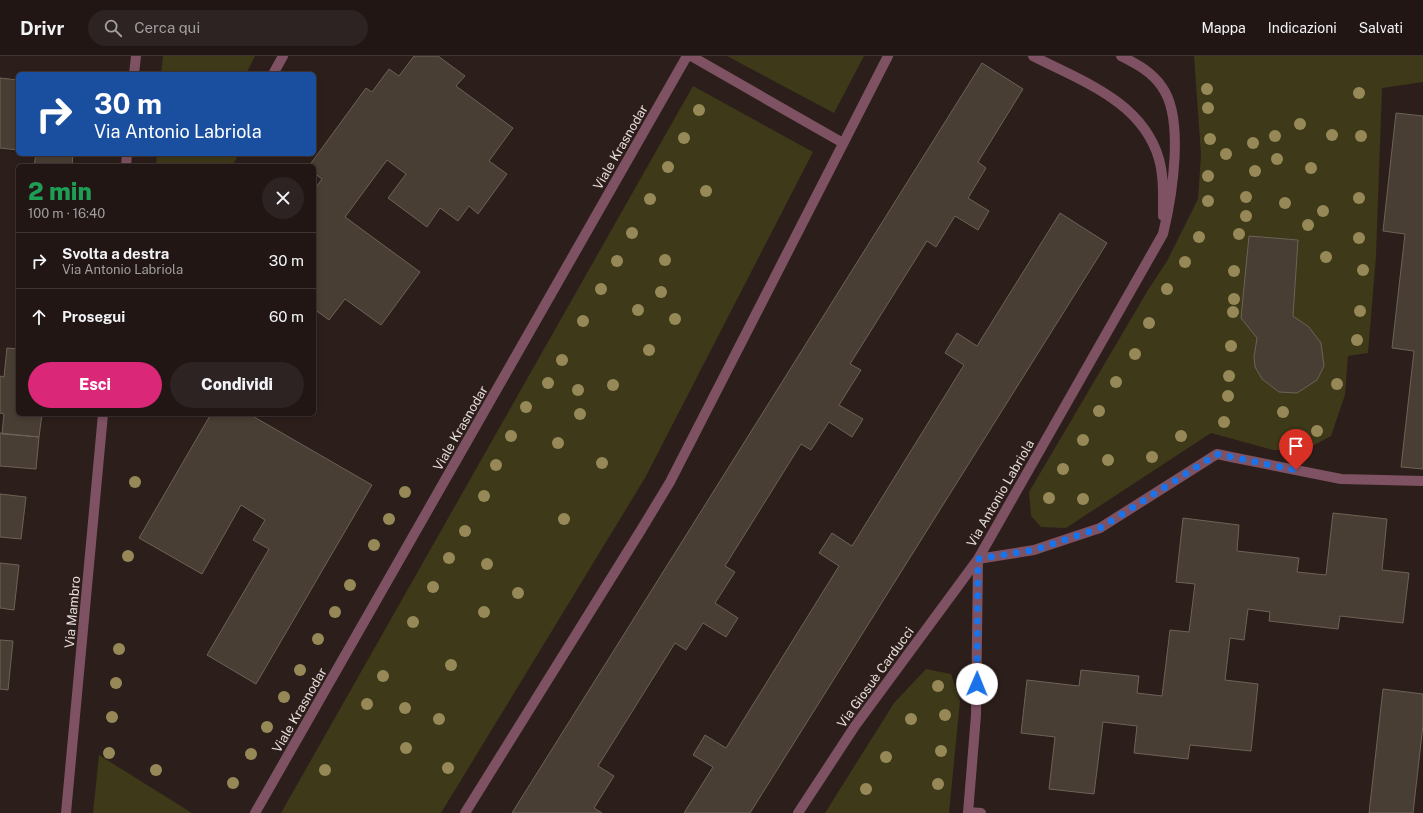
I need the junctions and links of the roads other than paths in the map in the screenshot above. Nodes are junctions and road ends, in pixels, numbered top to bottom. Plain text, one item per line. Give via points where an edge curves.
1 (136, 56) edge
2 (283, 56) edge
3 (686, 56) edge
4 (691, 56) edge
5 (888, 56) edge
6 (1033, 56) edge
7 (1122, 56) edge
8 (134, 72) edge
9 (274, 72) edge
10 (844, 142) junction
11 (1163, 234) junction
12 (103, 416) edge
13 (1423, 481) edge
14 (978, 559) junction
15 (968, 812) edge
16 (66, 813) edge
17 (255, 813) edge
18 (465, 813) edge
19 (798, 813) edge
20 (981, 813) edge

1 - 8 street
2 - 9 street
3 - 17 street, Viale Krasnodar
4 - 10 street
5 - 10 street
6 - 11 street via 1105,93 1142,125 1153,142 1159,159
7 - 11 street, Via Antonio Labriola via 1144,68 1155,78 1163,88 1172,110 1174,173
10 - 18 street via 670,482
11 - 14 street, Via Antonio Labriola
12 - 16 street, Via Mambro
13 - 14 street, Via Antonio Labriola via 1341,479 1217,454 1100,528 1034,550
14 - 15 street via 976,716
14 - 19 street, Via Giosuè Carducci via 855,726
15 - 20 street

